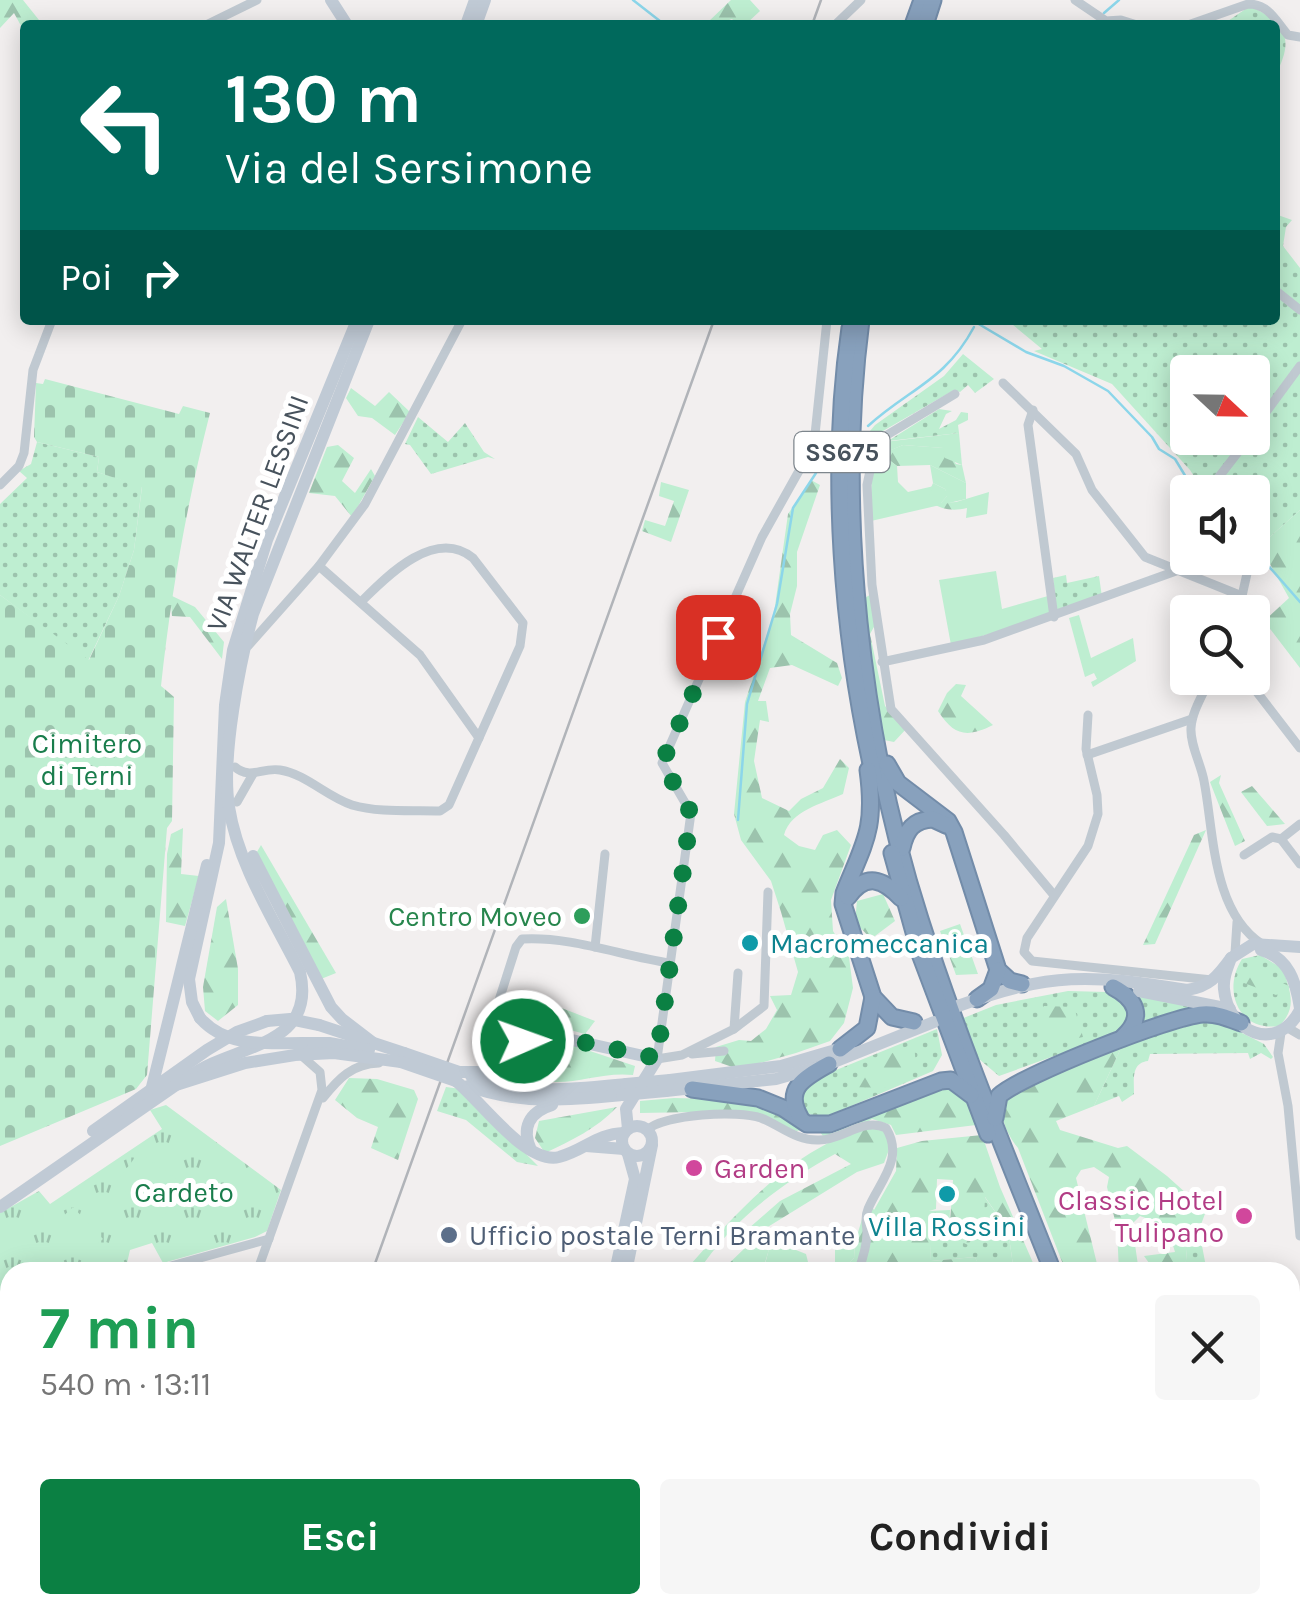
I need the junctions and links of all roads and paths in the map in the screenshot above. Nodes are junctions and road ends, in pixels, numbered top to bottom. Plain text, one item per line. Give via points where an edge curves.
1 (257, 0) edge
2 (861, 0) edge
3 (1075, 0) edge
4 (216, 20) edge
5 (840, 20) edge
6 (1106, 20) edge
7 (1204, 20) edge
8 (1278, 20) edge
9 (1280, 23) edge
10 (1300, 37) edge
11 (1280, 294) edge
12 (1300, 310) edge
13 (50, 325) edge
14 (355, 325) edge
15 (367, 325) edge
16 (459, 325) edge
17 (826, 325) edge
18 (851, 325) edge
19 (861, 325) edge
20 (1300, 366) edge
21 (1004, 383) dead end
22 (955, 394) dead end
23 (1270, 408) edge
24 (1034, 410) junction
25 (0, 485) edge
26 (319, 566) junction
27 (1170, 568) edge
28 (1170, 573) edge
29 (1187, 575) edge
30 (256, 588) junction
31 (1239, 595) edge
32 (362, 601) junction
33 (253, 614) junction
34 (277, 616) junction
35 (1054, 617) junction
36 (242, 656) junction
37 (882, 662) junction
38 (1203, 695) edge
39 (1259, 695) edge
40 (1088, 715) dead end
41 (1192, 719) junction
42 (232, 732) junction
43 (479, 738) junction
44 (1300, 748) edge
45 (874, 752) junction
46 (1087, 755) junction
47 (235, 766) junction
48 (253, 774) junction
49 (220, 788) junction
50 (237, 802) junction
51 (1300, 824) edge
52 (954, 832) junction
53 (1281, 839) junction
54 (902, 852) junction
55 (606, 854) dead end
56 (1244, 855) dead end
57 (1300, 864) edge
58 (768, 892) dead end
59 (1053, 894) junction
60 (902, 898) junction
61 (843, 904) junction
62 (1236, 919) junction
63 (1268, 945) junction
64 (1300, 947) edge
65 (595, 948) junction
66 (1237, 953) junction
67 (670, 963) junction
68 (998, 970) junction
69 (738, 973) dead end
70 (1300, 975) edge
71 (1214, 980) junction
72 (1022, 984) junction
73 (1113, 986) junction
74 (873, 997) junction
75 (976, 999) junction
76 (1300, 1009) edge
77 (1236, 1016) junction
78 (493, 1019) dead end
79 (914, 1022) junction
80 (734, 1029) junction
81 (1290, 1032) edge
82 (1264, 1036) junction
83 (1118, 1041) junction
84 (952, 1042) junction
85 (519, 1045) junction
86 (299, 1049) junction
87 (840, 1049) junction
88 (724, 1052) dead end
89 (1278, 1053) junction
90 (369, 1054) junction
91 (684, 1054) junction
92 (657, 1058) junction
93 (972, 1063) junction
94 (829, 1064) junction
95 (458, 1076) junction
96 (1018, 1082) junction
97 (928, 1084) junction
98 (176, 1085) junction
99 (668, 1085) junction
100 (549, 1089) junction
101 (692, 1089) junction
102 (151, 1092) junction
103 (627, 1096) junction
104 (974, 1098) junction
105 (564, 1100) junction
106 (319, 1102) junction
107 (802, 1120) junction
108 (989, 1122) junction
109 (635, 1130) junction
110 (600, 1136) junction
111 (997, 1142) junction
112 (652, 1145) junction
113 (583, 1146) junction
114 (532, 1152) junction
115 (626, 1152) junction
116 (1, 1198) edge
117 (1300, 1236) edge
118 (269, 1239) junction
119 (246, 1246) junction
120 (264, 1254) junction
121 (186, 1262) edge
122 (261, 1262) edge
123 (617, 1262) edge
124 (628, 1262) edge
125 (861, 1262) edge
126 (1039, 1262) edge
127 (1049, 1262) edge

1 - 4 street
2 - 5 street
3 - 6 street
7 - 8 street via 1256,4
9 - 10 street via 1288,35
11 - 12 street
13 - 25 street via 34,370 24,454
14 - 30 main road, VIA WALTER LESSINI
15 - 30 main road, VIA WALTER LESSINI
16 - 26 street via 366,504
17 - 67 street via 814,444 762,537 662,763 691,813
18 - 45 highway, SS675 via 842,419 844,584
19 - 45 highway, SS675 via 854,566
20 - 23 street
21 - 24 street
22 - 37 street via 882,438 874,452 867,485
24 - 27 street via 1076,454 1092,490 1146,557
24 - 35 street via 1028,425
26 - 32 street
26 - 34 street
28 - 35 street
29 - 31 street
30 - 33 main road, VIA WALTER LESSINI
30 - 34 street
30 - 49 main road, VIA WALTER LESSINI via 233,650
32 - 43 street via 420,655
32 - 43 street via 422,554 452,549 473,558 523,623 520,646
33 - 34 street
33 - 36 main road, VIA WALTER LESSINI
34 - 36 street
35 - 37 street
36 - 42 main road, VIA WALTER LESSINI
37 - 59 street via 891,709
38 - 41 street
39 - 44 street
40 - 46 street
41 - 46 street
41 - 62 street via 1216,854
42 - 47 main road, VIA WALTER LESSINI
42 - 98 main road, VIA WALTER LESSINI via 229,806 258,888 300,972 302,996 284,1032
43 - 48 street via 450,805 440,811 375,809 350,804 291,773
45 - 52 highway
45 - 54 highway, SS675
45 - 60 highway, SS675
45 - 61 highway via 870,830
46 - 59 street via 1098,814 1088,846
47 - 48 street
47 - 50 main road, VIA WALTER LESSINI
48 - 50 street
49 - 86 main road, VIA WALTER LESSINI, bridge via 220,843 190,979 192,1002 200,1018 232,1040
49 - 102 main road, VIA WALTER LESSINI
50 - 90 main road, VIA WALTER LESSINI via 255,859 326,997
51 - 53 street
52 - 54 highway via 924,819 909,829
52 - 68 highway
53 - 56 street via 1272,836
53 - 57 street
54 - 93 highway, SS675
55 - 65 street
58 - 80 street via 764,1006
59 - 71 street via 1026,938 1024,952 1032,960
60 - 61 highway via 885,882 868,879
60 - 84 highway, SS675
61 - 74 highway
62 - 63 street
62 - 66 street
63 - 64 main road
63 - 66 main road
63 - 70 main road
65 - 67 street
65 - 78 street via 522,939
66 - 71 main road
66 - 76 main road via 1261,950 1278,957 1296,985
66 - 77 main road via 1224,988
67 - 92 street
68 - 72 highway
68 - 75 highway via 991,989
69 - 80 street
71 - 72 main road via 1186,990 1083,976
72 - 75 main road
73 - 75 main road via 1038,989 960,1009
73 - 77 main road
73 - 83 highway via 1132,999 1137,1014
74 - 79 highway via 892,1017
74 - 87 highway via 868,1028
76 - 81 main road
77 - 82 main road
77 - 83 highway via 1199,1014
79 - 87 main road
79 - 94 main road via 933,1019
80 - 91 street
81 - 82 main road
81 - 89 street
82 - 89 street
83 - 96 highway
84 - 97 highway via 947,1070
84 - 104 highway, SS675
85 - 92 main road via 545,1034
85 - 95 main road via 491,1072
85 - 100 main road via 518,1074
86 - 90 main road, VIA WALTER LESSINI via 329,1043
86 - 98 main road
86 - 106 street via 320,1072
87 - 99 main road
88 - 91 street
89 - 117 street
90 - 95 main road, bridge
90 - 102 main road, bridge via 319,1025 267,1021 237,1032
90 - 106 street
91 - 92 street
92 - 103 main road
93 - 96 highway via 990,1081
93 - 108 highway, SS675
94 - 101 main road via 776,1079
94 - 107 highway via 794,1090
95 - 100 main road
95 - 105 main road via 502,1097
95 - 114 main road
96 - 108 highway via 999,1096
97 - 104 highway via 951,1080
97 - 107 highway via 830,1124
98 - 116 main road
99 - 101 main road
99 - 103 main road, bridge
100 - 103 main road
101 - 107 highway via 758,1098
102 - 116 main road
103 - 105 main road
103 - 109 main road
103 - 110 main road
104 - 108 highway, SS675
105 - 114 main road via 531,1116 526,1138
106 - 118 street
108 - 111 highway, SS675
109 - 110 main road
109 - 112 main road
109 - 115 main road via 622,1141
109 - 125 street via 677,1117 734,1116 765,1120 806,1139 879,1124 890,1132 893,1151 866,1214
110 - 113 main road
111 - 126 highway, SS675
111 - 127 highway, SS675
112 - 115 main road via 643,1156
112 - 124 main road
113 - 114 main road via 555,1158
113 - 115 main road
115 - 123 main road via 635,1180
118 - 119 street
118 - 120 street
119 - 120 street
119 - 121 street
120 - 122 street

